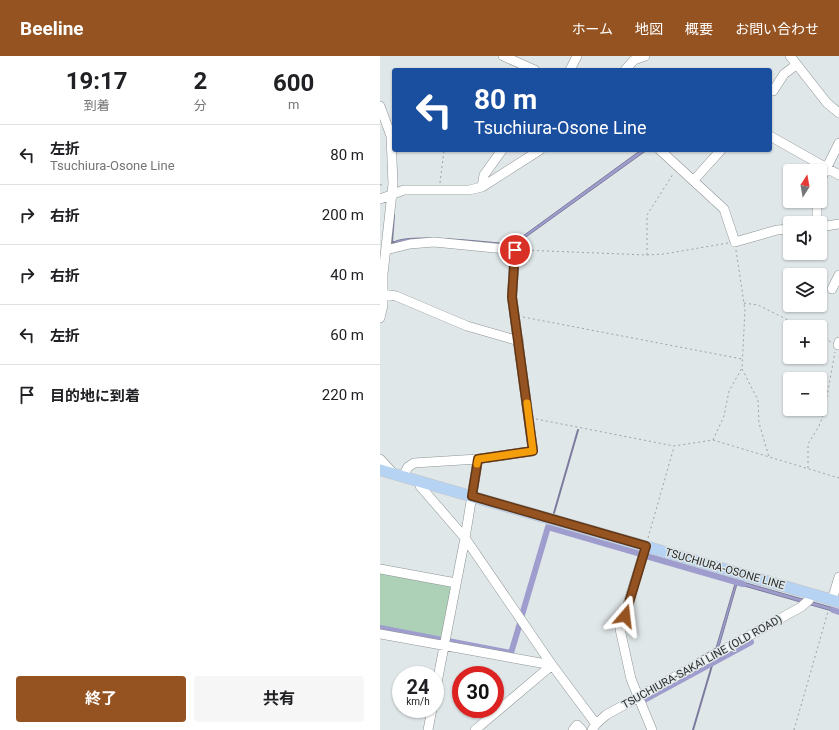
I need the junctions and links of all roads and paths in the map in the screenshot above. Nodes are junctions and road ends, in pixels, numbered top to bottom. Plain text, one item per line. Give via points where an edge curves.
1 (503, 56) edge
2 (576, 56) edge
3 (645, 56) edge
4 (790, 56) edge
5 (796, 65) junction
6 (529, 68) edge
7 (571, 68) edge
8 (626, 68) edge
9 (772, 91) edge
10 (380, 106) edge
11 (839, 113) edge
12 (772, 137) edge
13 (839, 143) edge
14 (444, 152) edge
15 (501, 152) edge
16 (537, 152) edge
17 (662, 152) edge
18 (719, 152) edge
19 (819, 164) edge
20 (679, 166) junction
21 (827, 166) edge
22 (827, 169) edge
23 (839, 175) edge
24 (694, 180) junction
25 (482, 187) junction
26 (440, 190) junction
27 (391, 194) junction
28 (380, 199) edge
29 (839, 224) edge
30 (827, 226) edge
31 (783, 230) edge
32 (735, 242) junction
33 (386, 250) junction
34 (515, 250) junction
35 (647, 255) junction
36 (839, 275) edge
37 (832, 289) dead end
38 (383, 294) junction
39 (744, 303) junction
40 (514, 316) junction
41 (380, 318) edge
42 (788, 320) edge
43 (827, 339) edge
44 (519, 341) junction
45 (838, 344) edge
46 (742, 360) junction
47 (742, 368) junction
48 (529, 417) junction
49 (712, 440) junction
50 (674, 446) junction
51 (769, 457) junction
52 (380, 459) edge
53 (478, 459) junction
54 (808, 469) junction
55 (380, 470) edge
56 (398, 475) junction
57 (839, 478) edge
58 (420, 486) dead end
59 (472, 496) junction
60 (465, 538) junction
61 (646, 546) junction
62 (380, 569) edge
63 (839, 578) edge
64 (456, 583) junction
65 (812, 594) junction
66 (835, 601) edge
67 (380, 634) edge
68 (444, 645) junction
69 (552, 665) junction
70 (440, 666) edge
71 (638, 698) junction
72 (430, 718) edge
73 (594, 727) edge
74 (428, 730) edge
75 (475, 730) edge
76 (573, 730) edge
77 (582, 730) edge
78 (652, 730) edge
79 (794, 730) edge

1 - 6 street
2 - 7 street
3 - 8 street via 634,60
4 - 5 street
5 - 9 street via 784,74
5 - 11 street
10 - 27 street via 391,136
12 - 19 street
13 - 21 street
14 - 26 path
15 - 25 street via 484,175
16 - 25 street
17 - 20 street
18 - 24 street
20 - 24 street
20 - 35 path via 647,215
22 - 23 street
24 - 32 street via 724,209
25 - 26 street via 469,190
26 - 27 street via 404,190
27 - 28 street
27 - 33 street
29 - 30 street
31 - 32 street
32 - 35 path
32 - 39 path
33 - 34 street via 434,242
33 - 38 street
34 - 35 path
34 - 40 street via 512,297
36 - 37 street
38 - 41 street via 384,305
38 - 44 street via 396,296 467,326
39 - 42 path via 758,305
39 - 46 path
40 - 44 street
40 - 46 path
43 - 45 path
44 - 48 street
45 - 54 path via 824,413 808,444
46 - 47 path
47 - 49 path via 729,391 724,416
47 - 51 path via 758,400 759,422
48 - 50 path
48 - 53 street via 533,451
49 - 50 path
49 - 51 path
50 - 61 path
51 - 54 path
52 - 56 street
53 - 56 street via 414,464
53 - 59 street
54 - 57 path
55 - 56 main road, TSUCHIURA-OSONE LINE
56 - 59 main road, TSUCHIURA-OSONE LINE
58 - 60 street
59 - 60 street
59 - 61 main road, TSUCHIURA-OSONE LINE
60 - 64 street
60 - 69 street
61 - 65 main road, TSUCHIURA-OSONE LINE
61 - 71 street via 620,629
62 - 64 street
63 - 66 street
64 - 68 street
65 - 66 main road, TSUCHIURA-OSONE LINE
65 - 71 street, TSUCHIURA-SAKAI LINE (OLD ROAD) via 810,600 801,607
66 - 79 path
67 - 68 street
68 - 69 street
68 - 70 street
69 - 73 street
69 - 75 street
71 - 73 street, TSUCHIURA-SAKAI LINE (OLD ROAD) via 606,715
71 - 78 street
72 - 74 street
76 - 77 street via 577,725

